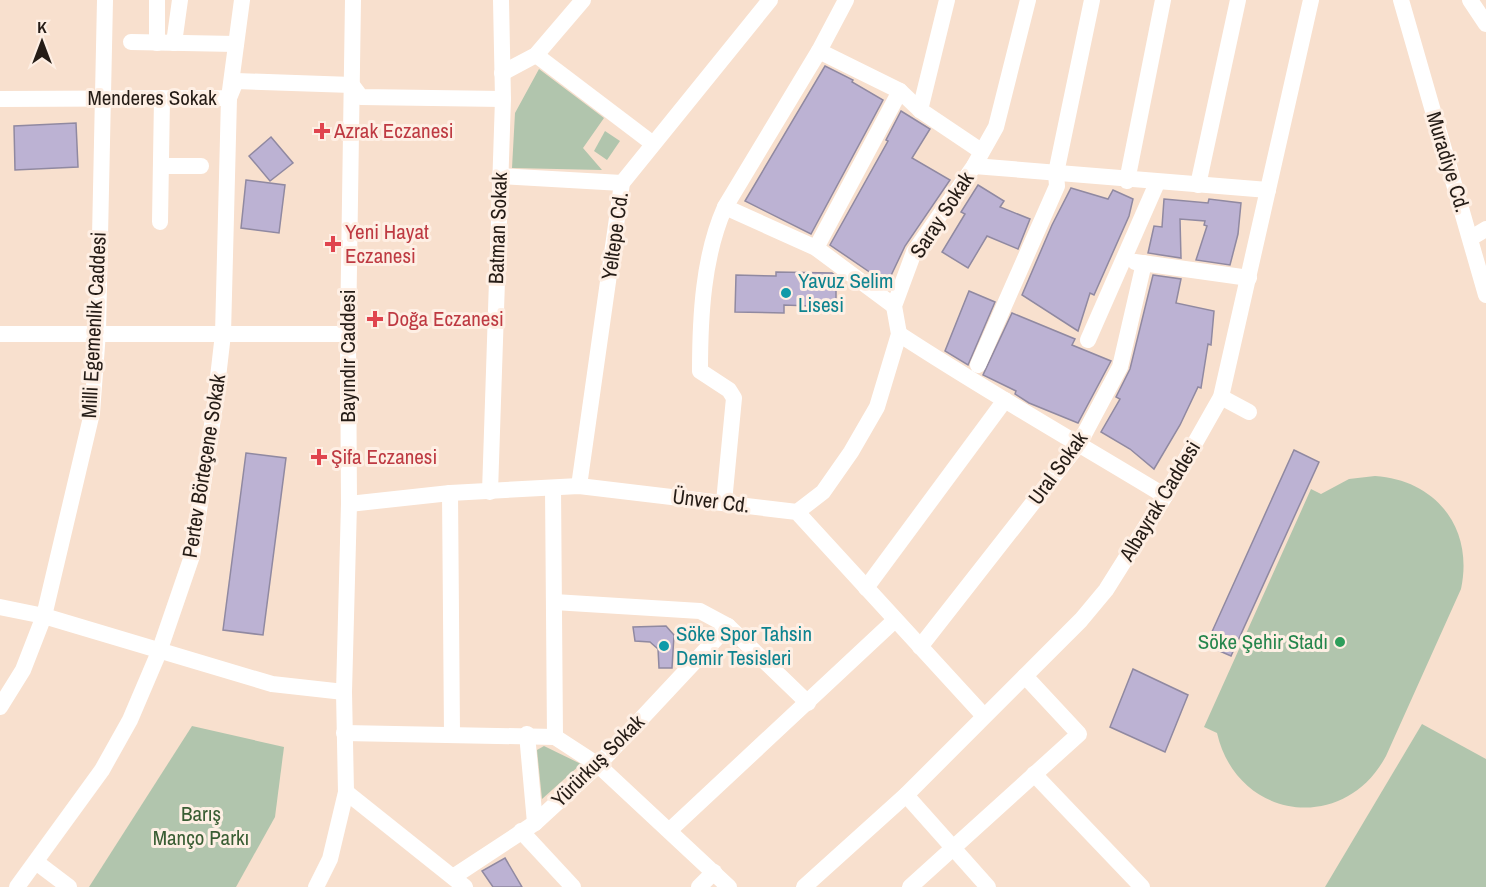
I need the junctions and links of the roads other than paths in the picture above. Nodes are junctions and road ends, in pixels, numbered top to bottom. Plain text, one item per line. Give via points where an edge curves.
1 (105, 0) edge
2 (157, 0) edge
3 (180, 0) edge
4 (242, 0) edge
5 (353, 0) edge
6 (501, 0) edge
7 (583, 0) edge
8 (770, 0) edge
9 (846, 0) edge
10 (947, 0) edge
11 (1028, 0) edge
12 (1092, 0) edge
13 (1163, 0) edge
14 (1238, 0) edge
15 (1311, 0) edge
16 (1401, 0) edge
17 (1408, 0) edge
18 (1470, 0) edge
19 (1486, 24) edge
20 (1410, 28) junction
21 (131, 42) dead end
22 (157, 43) junction
23 (174, 43) junction
24 (236, 44) junction
25 (819, 51) junction
26 (536, 55) junction
27 (502, 73) junction
28 (352, 85) junction
29 (900, 91) junction
30 (162, 98) junction
31 (229, 98) junction
32 (0, 99) edge
33 (103, 99) junction
34 (502, 99) junction
35 (920, 110) junction
36 (652, 143) junction
37 (977, 159) junction
38 (161, 165) junction
39 (201, 166) dead end
40 (1056, 173) junction
41 (500, 176) junction
42 (1127, 181) junction
43 (622, 183) junction
44 (1157, 183) junction
45 (1198, 184) junction
46 (1268, 190) junction
47 (725, 207) junction
48 (160, 222) dead end
49 (1486, 229) edge
50 (1471, 238) junction
51 (816, 248) junction
52 (1122, 260) junction
53 (1144, 263) junction
54 (1249, 279) junction
55 (1486, 295) edge
56 (894, 306) junction
57 (98, 332) junction
58 (0, 334) edge
59 (223, 334) junction
60 (348, 334) junction
61 (899, 334) junction
62 (1088, 340) dead end
63 (978, 365) dead end
64 (1221, 397) junction
65 (1005, 400) junction
66 (1249, 412) dead end
67 (1080, 444) junction
68 (579, 486) junction
69 (554, 488) junction
70 (490, 492) junction
71 (450, 493) junction
72 (1165, 496) junction
73 (723, 502) junction
74 (349, 504) junction
75 (797, 512) junction
76 (866, 588) junction
77 (554, 603) junction
78 (0, 607) edge
79 (44, 616) junction
80 (895, 620) junction
81 (728, 626) junction
82 (920, 647) junction
83 (159, 652) junction
84 (1025, 676) junction
85 (0, 677) edge
86 (17, 680) junction
87 (344, 692) junction
88 (808, 704) junction
89 (0, 707) edge
90 (984, 716) junction
91 (344, 733) junction
92 (452, 734) junction
93 (527, 735) junction
94 (555, 736) junction
95 (598, 765) junction
96 (1034, 774) junction
97 (346, 792) junction
98 (906, 795) junction
99 (528, 827) junction
100 (670, 830) junction
101 (953, 848) junction
102 (36, 862) junction
103 (714, 872) junction
104 (459, 882) edge
105 (17, 887) edge
106 (69, 887) edge
107 (316, 887) edge
108 (573, 887) edge
109 (699, 887) edge
110 (729, 887) edge
111 (804, 887) edge
112 (910, 887) edge
113 (988, 887) edge
114 (1142, 887) edge

1 - 33 street, Milli Egemenlik Caddesi
2 - 22 street
3 - 23 street
4 - 24 street, Pertev Börteçene Sokak
5 - 28 street, Bayındır Caddesi
6 - 27 street, Batman Sokak
7 - 26 street
8 - 36 street, Yeltepe Cd.
9 - 25 street
10 - 35 street
11 - 37 street, Saray Sokak via 996,128
12 - 40 street
13 - 42 street
14 - 45 street
15 - 46 street, Albayrak Caddesi
16 - 20 street, Muradiye Cd.
17 - 20 street, Muradiye Cd.
18 - 19 street
20 - 50 street, Muradiye Cd.
21 - 22 street
22 - 23 street
23 - 24 street
24 - 31 street, Pertev Börteçene Sokak
25 - 29 street
25 - 47 street
26 - 27 street
26 - 36 street
27 - 34 street, Batman Sokak
28 - 31 street, Menderes Sokak via 236,81
28 - 34 street, Menderes Sokak via 360,97
28 - 60 street, Bayındır Caddesi
29 - 35 street
29 - 51 street
30 - 31 street, Menderes Sokak
30 - 33 street, Menderes Sokak
30 - 38 street
31 - 59 street, Pertev Börteçene Sokak
32 - 33 street, Menderes Sokak
33 - 57 street, Milli Egemenlik Caddesi
34 - 41 street, Batman Sokak
35 - 37 street
36 - 43 street, Yeltepe Cd.
37 - 40 street
37 - 56 street, Saray Sokak via 914,252
38 - 39 street
38 - 48 street
40 - 42 street
40 - 63 street via 1057,186
41 - 43 street
41 - 70 street, Batman Sokak
42 - 44 street
43 - 68 street, Yeltepe Cd.
44 - 45 street
44 - 52 street
45 - 46 street
46 - 54 street, Albayrak Caddesi
47 - 51 street
47 - 73 street via 713,233 700,332 700,371 729,390 735,399
49 - 50 street
50 - 55 street, Muradiye Cd.
51 - 56 street
52 - 53 street
52 - 62 street
53 - 54 street
53 - 67 street, Ural Sokak via 1120,367
54 - 64 street, Albayrak Caddesi
56 - 61 street
57 - 58 street
57 - 59 street
57 - 79 street, Milli Egemenlik Caddesi via 92,413
59 - 60 street
59 - 83 street, Pertev Börteçene Sokak via 192,556
60 - 74 street, Bayındır Caddesi
61 - 65 street
61 - 75 street via 877,407 867,425 823,492
64 - 66 street
64 - 72 street, Albayrak Caddesi
65 - 67 street
65 - 76 street
67 - 72 street
67 - 82 street, Ural Sokak
68 - 69 street, Ünver Cd.
68 - 73 street, Ünver Cd.
69 - 70 street, Ünver Cd.
69 - 77 street
70 - 71 street, Ünver Cd.
71 - 74 street, Ünver Cd.
71 - 92 street
72 - 84 street, Albayrak Caddesi via 1106,590 1082,620
73 - 75 street, Ünver Cd.
74 - 87 street, Bayındır Caddesi
75 - 76 street
76 - 80 street
77 - 81 street via 700,611
77 - 94 street
78 - 79 street
79 - 83 street
79 - 86 street, Milli Egemenlik Caddesi
80 - 82 street
80 - 88 street
81 - 88 street
81 - 95 street, Yürürkuş Sokak
82 - 90 street
83 - 87 street via 272,684
83 - 102 street, Pertev Börteçene Sokak via 130,720 102,770
84 - 90 street, Albayrak Caddesi
84 - 96 street via 1079,734
85 - 86 street
86 - 89 street, Milli Egemenlik Caddesi
87 - 91 street, Bayındır Caddesi
88 - 100 street
90 - 98 street, Albayrak Caddesi
91 - 92 street
91 - 97 street, Bayındır Caddesi
92 - 93 street
93 - 94 street
93 - 99 street
94 - 95 street
95 - 99 street, Yürürkuş Sokak
95 - 100 street
96 - 101 street
96 - 114 street
97 - 104 street
97 - 107 street, Bayındır Caddesi via 330,859
98 - 101 street
98 - 111 street, Albayrak Caddesi
99 - 104 street, Yürürkuş Sokak
99 - 108 street
100 - 103 street
101 - 112 street
101 - 113 street
102 - 105 street, Pertev Börteçene Sokak
102 - 106 street
103 - 109 street
103 - 110 street

